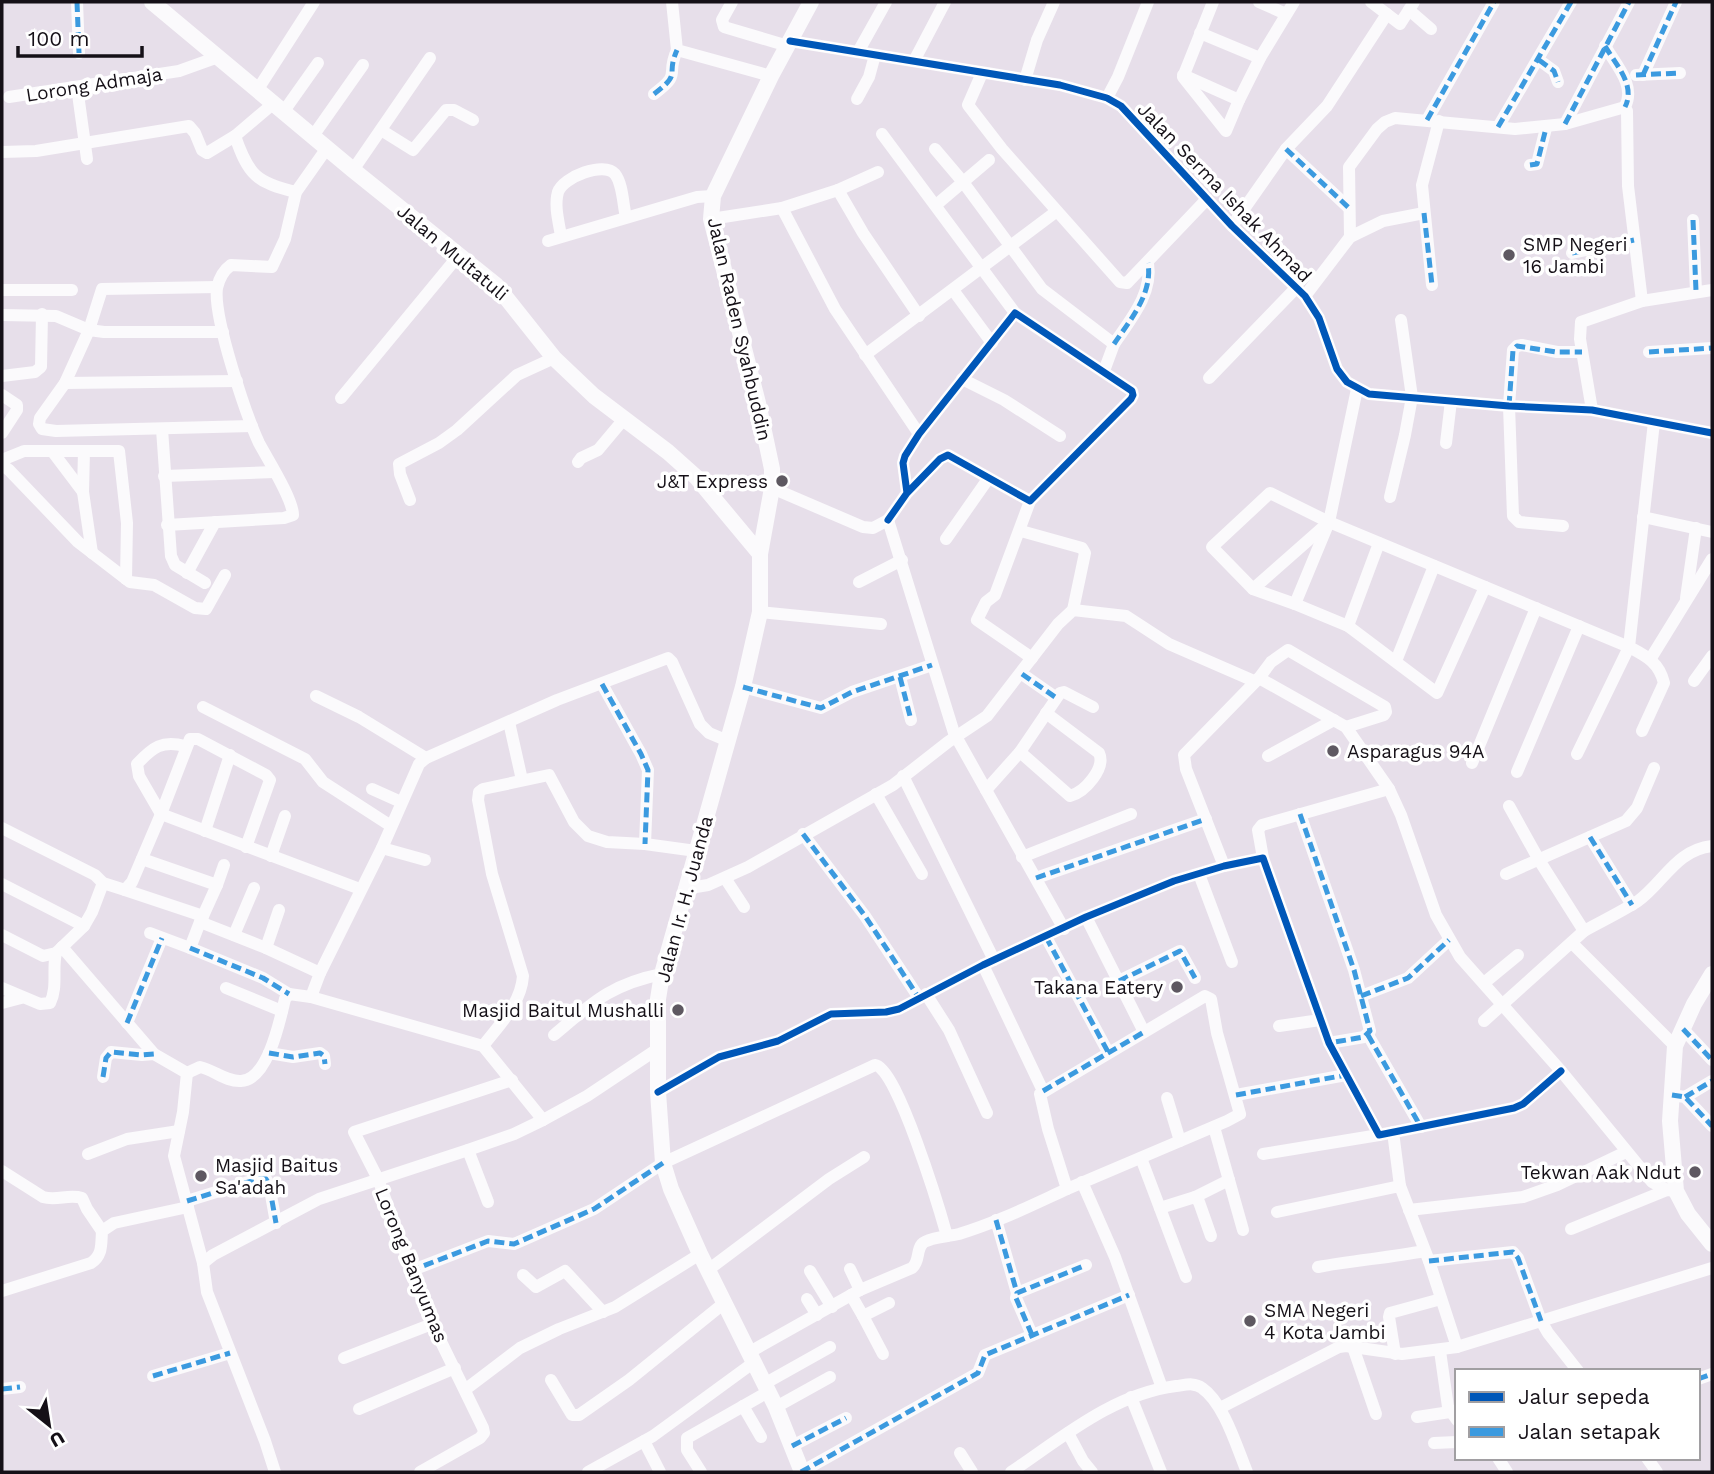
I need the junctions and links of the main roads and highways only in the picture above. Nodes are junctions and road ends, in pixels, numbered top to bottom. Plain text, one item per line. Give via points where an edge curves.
1 (152, 2) edge
2 (811, 2) edge
3 (760, 554) junction
4 (1712, 974) edge
5 (1712, 1244) edge
6 (801, 1472) edge

1 - 3 main road, Jalan Multatuli via 504,294 554,358 696,477
2 - 3 main road, Jalan Raden Syahbuddin via 713,196 711,219 772,469
3 - 6 main road, Jalan Ir. H. Juanda via 760,612 743,687 662,974 658,1092 661,1153 671,1189 775,1407
4 - 5 main road via 1675,1046 1679,1096 1670,1121 1671,1190

